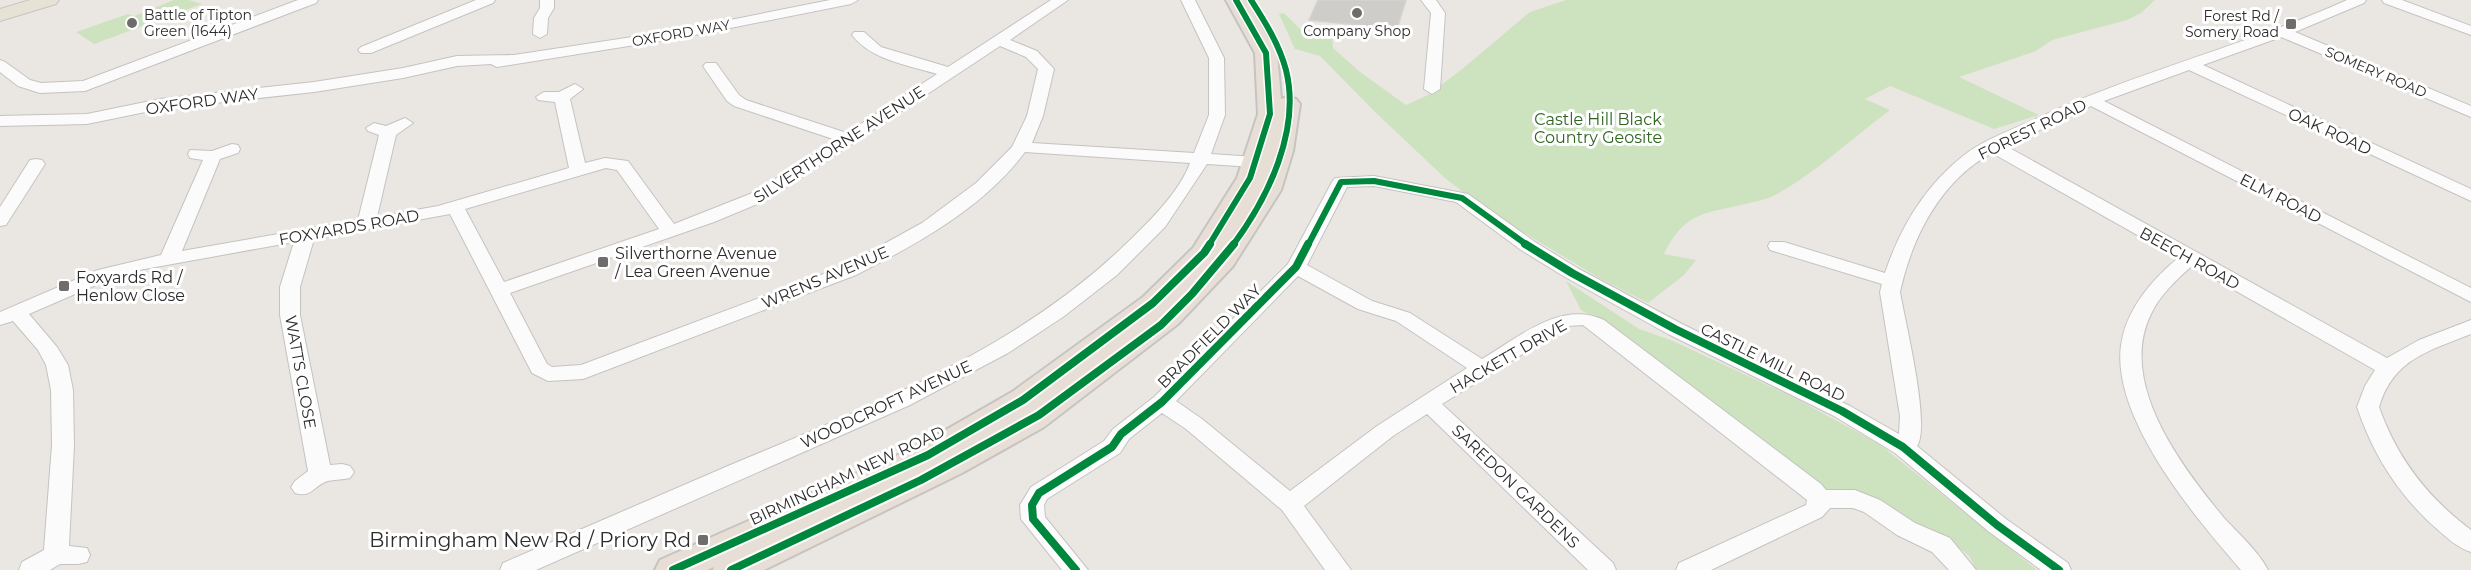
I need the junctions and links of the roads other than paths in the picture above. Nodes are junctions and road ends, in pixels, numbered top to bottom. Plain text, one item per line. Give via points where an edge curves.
1 (50, 0) edge
2 (310, 0) edge
3 (488, 0) edge
4 (547, 0) edge
5 (851, 0) edge
6 (1061, 0) edge
7 (1188, 0) edge
8 (1236, 0) edge
9 (1251, 0) edge
10 (1428, 0) edge
11 (2359, 0) edge
12 (2390, 0) edge
13 (0, 15) edge
14 (2471, 31) edge
15 (2282, 32) junction
16 (858, 33) dead end
17 (540, 34) dead end
18 (999, 41) junction
19 (366, 50) dead end
20 (712, 64) dead end
21 (0, 65) edge
22 (2190, 65) junction
23 (950, 73) junction
24 (1432, 89) dead end
25 (544, 97) dead end
26 (2091, 100) junction
27 (2471, 112) edge
28 (0, 122) edge
29 (405, 123) dead end
30 (849, 139) junction
31 (1993, 146) junction
32 (1021, 147) junction
33 (232, 149) dead end
34 (1204, 159) junction
35 (1267, 162) junction
36 (578, 170) junction
37 (8, 177) dead end
38 (2471, 196) edge
39 (1462, 198) joint
40 (455, 207) junction
41 (0, 221) edge
42 (366, 224) junction
43 (670, 231) junction
44 (306, 235) junction
45 (1777, 246) dead end
46 (2190, 258) junction
47 (169, 259) junction
48 (1296, 267) junction
49 (1892, 281) junction
50 (498, 291) junction
51 (2471, 296) edge
52 (8, 316) edge
53 (2471, 326) edge
54 (1482, 368) junction
55 (2388, 368) junction
56 (1162, 402) junction
57 (1428, 403) junction
58 (1903, 447) junction
59 (322, 478) dead end
60 (1816, 494) junction
61 (1290, 504) junction
62 (2471, 543) edge
63 (32, 569) edge
64 (1695, 569) edge
65 (512, 570) edge
66 (673, 570) edge
67 (732, 570) edge
68 (1076, 570) edge
69 (1339, 570) edge
70 (1604, 570) edge
71 (1964, 570) edge
72 (2059, 570) edge
73 (2256, 570) edge

1 - 13 main road
2 - 21 street via 84,86 40,88 24,83
3 - 19 street
4 - 17 street
5 - 28 street, OXFORD WAY via 685,33 509,58 455,71 160,104 87,119
6 - 18 street, SILVERTHORNE AVENUE
7 - 34 street, WOODCROFT AVENUE via 1213,43 1220,87 1216,120
8 - 35 highway, BIRMINGHAM NEW ROAD via 1266,53 1270,114
9 - 35 highway, BIRMINGHAM NEW ROAD via 1276,42 1288,81 1288,112
10 - 24 street via 1438,13
11 - 15 street, FOREST ROAD
12 - 14 street
15 - 22 street, FOREST ROAD
15 - 27 street, SOMERY ROAD
16 - 23 street via 876,50
18 - 23 street, SILVERTHORNE AVENUE
18 - 32 street, WRENS AVENUE via 1033,54 1046,69 1037,114
20 - 30 street via 740,103
22 - 26 street, FOREST ROAD
22 - 38 street, OAK ROAD
23 - 30 street, SILVERTHORNE AVENUE
25 - 36 street via 568,93
26 - 31 street, FOREST ROAD
26 - 51 street, ELM ROAD
29 - 42 street via 381,130
30 - 43 street, SILVERTHORNE AVENUE via 761,196
31 - 46 street, BEECH ROAD
31 - 49 street, FOREST ROAD via 1972,157 1952,175 1916,219
32 - 34 street
32 - 50 street, WRENS AVENUE via 979,191 891,250 849,270 583,372 548,374 539,368
33 - 47 street via 205,155
34 - 35 street
34 - 65 street, WOODCROFT AVENUE via 1188,187 1129,254 1081,295 1025,334 952,376
35 - 66 highway, BIRMINGHAM NEW ROAD via 1250,178 1204,253 1153,303 1023,400 928,455
35 - 67 highway, BIRMINGHAM NEW ROAD via 1268,190 1222,260 1168,318 1033,419 950,465
36 - 40 street, FOXYARDS ROAD
36 - 43 street, FOXYARDS ROAD via 605,163 622,165
37 - 41 street via 33,169
39 - 48 street, BRADFIELD WAY via 1374,182 1341,182
39 - 58 street, CASTLE MILL ROAD via 1572,273 1842,411
40 - 42 street, FOXYARDS ROAD
40 - 50 street
42 - 44 street, FOXYARDS ROAD
43 - 50 street, SILVERTHORNE AVENUE
44 - 47 street, FOXYARDS ROAD
44 - 59 street, WATTS CLOSE via 290,287 290,315
45 - 49 street
46 - 55 street, BEECH ROAD
46 - 73 street via 2162,281 2144,306 2131,339 2131,372 2143,411 2178,476
47 - 52 street, FOXYARDS ROAD via 105,274
48 - 54 street via 1365,305 1403,317
48 - 56 street, BRADFIELD WAY
49 - 58 street, FOREST ROAD via 1890,292 1911,416 1910,439
52 - 63 street via 47,347 57,365 62,390 67,555
53 - 55 street via 2403,357
54 - 57 street, HACKETT DRIVE
54 - 60 street, HACKETT DRIVE via 1564,320 1597,324
55 - 62 street via 2368,407 2381,445 2401,478 2438,518
56 - 61 street
56 - 68 street, BRADFIELD WAY via 1121,434 1112,447 1039,493 1032,505 1033,519
57 - 61 street, HACKETT DRIVE
57 - 70 street, SAREDON GARDENS
58 - 72 street, CASTLE MILL ROAD via 1997,525
60 - 64 street via 1820,505 1814,511
60 - 71 street via 1855,499 1872,506 1906,529 1941,545
61 - 69 street

